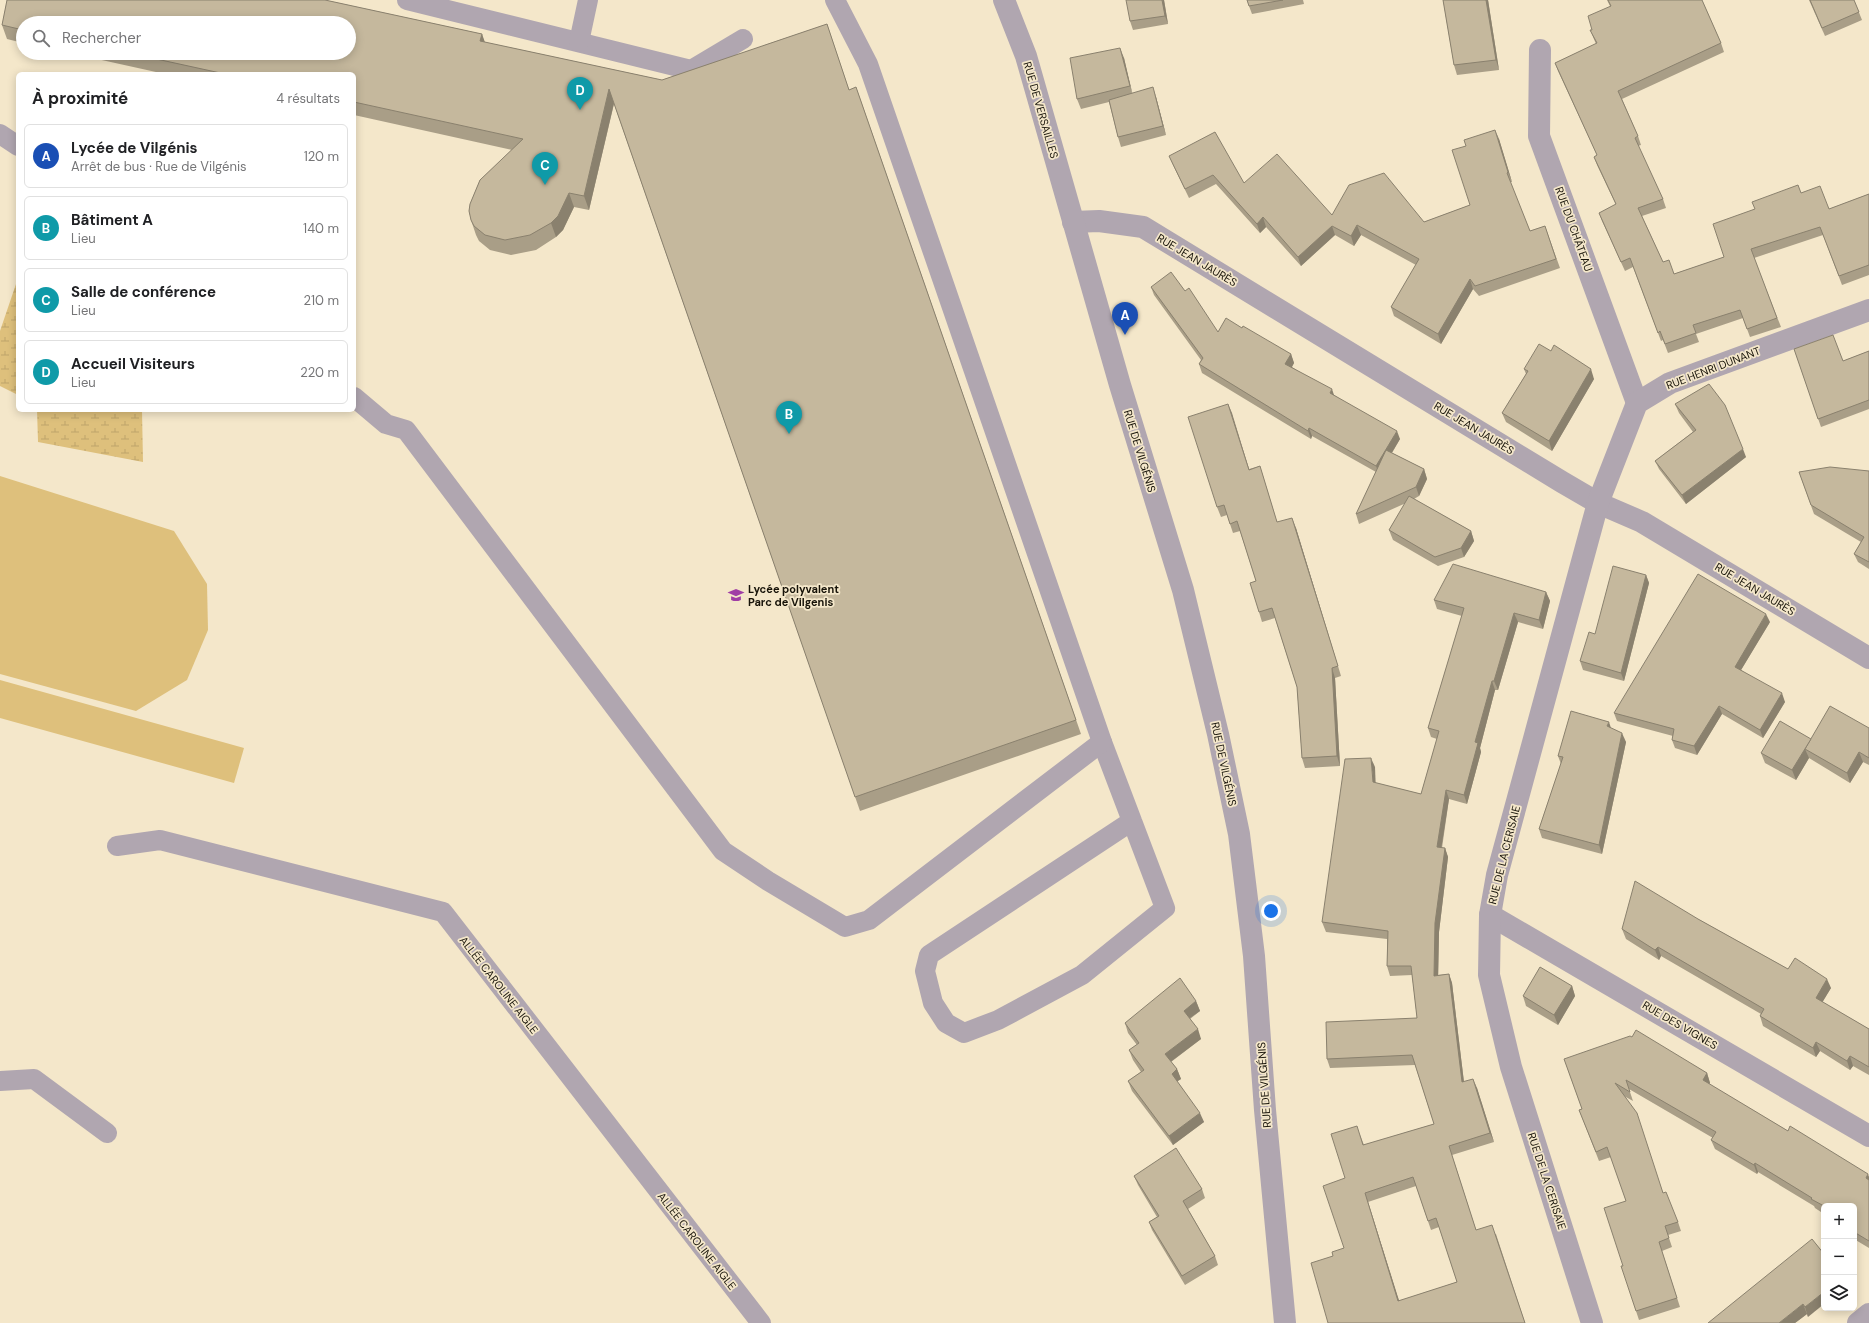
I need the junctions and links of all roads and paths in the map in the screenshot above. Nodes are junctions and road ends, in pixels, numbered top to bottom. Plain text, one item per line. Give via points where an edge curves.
1 (407, 0) edge
2 (588, 0) edge
3 (836, 0) edge
4 (1004, 0) edge
5 (743, 39) dead end
6 (579, 42) junction
7 (1540, 50) dead end
8 (0, 134) edge
9 (16, 145) edge
10 (1074, 222) junction
11 (1869, 310) edge
12 (356, 399) edge
13 (1637, 403) junction
14 (1598, 502) junction
15 (1869, 658) edge
16 (1102, 742) junction
17 (1132, 820) junction
18 (117, 846) dead end
19 (1490, 915) junction
20 (0, 1081) edge
21 (107, 1133) dead end
22 (1869, 1136) edge
23 (1869, 1314) edge
24 (761, 1323) edge
25 (1285, 1323) edge
26 (1592, 1323) edge
27 (1858, 1323) edge

1 - 6 lane
2 - 6 lane
3 - 16 lane via 868,64
4 - 10 street, RUE DE VERSAILLES via 1026,56
5 - 6 lane via 691,70
7 - 13 street, RUE DU CHÂTEAU via 1539,136
8 - 9 lane
10 - 14 street, RUE JEAN JAURÈS via 1098,220 1143,227
10 - 25 street, RUE DE VILGÉNIS via 1120,385 1183,590 1214,716 1239,834 1254,956
11 - 13 street, RUE HENRI DUNANT via 1670,383
12 - 16 lane via 386,424 406,430 723,851 845,927 869,920
13 - 14 street
14 - 15 street, RUE JEAN JAURÈS via 1642,522
14 - 19 street, RUE DE LA CERISAIE via 1499,867
16 - 17 lane
17 - 17 lane via 1165,908 1082,975 998,1020 964,1033 946,1023 933,1003 925,971 929,955
18 - 24 lane, ALLÉE CAROLINE AIGLE via 160,840 443,912
19 - 22 street, RUE DES VIGNES
19 - 26 street, RUE DE LA CERISAIE via 1489,975 1511,1067
20 - 21 lane via 34,1079
23 - 27 street

